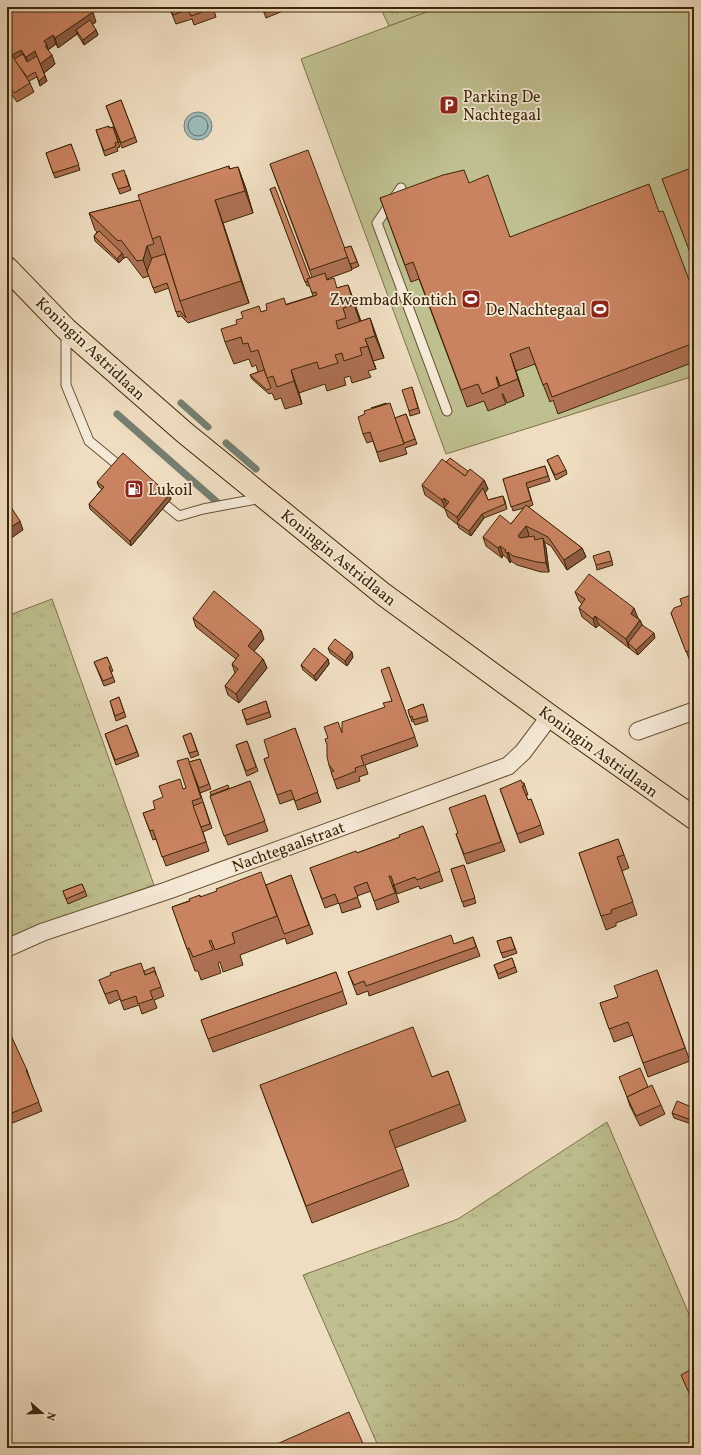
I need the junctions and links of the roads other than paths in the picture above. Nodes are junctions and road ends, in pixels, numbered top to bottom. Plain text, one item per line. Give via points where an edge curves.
1 (401, 188) dead end
2 (7, 268) edge
3 (66, 329) junction
4 (447, 411) dead end
5 (131, 476) edge
6 (149, 491) edge
7 (264, 497) junction
8 (694, 711) edge
9 (550, 716) junction
10 (638, 731) dead end
11 (694, 818) edge
12 (7, 948) edge

1 - 4 lane via 377,223
2 - 3 main road, Koningin Astridlaan
3 - 5 lane via 66,385 89,441
3 - 7 main road, Koningin Astridlaan via 185,433
6 - 7 lane via 179,516
7 - 9 main road, Koningin Astridlaan via 384,594
8 - 10 street
9 - 11 main road, Koningin Astridlaan
9 - 12 street, Nachtegaalstraat via 523,752 508,766 169,890 43,932

